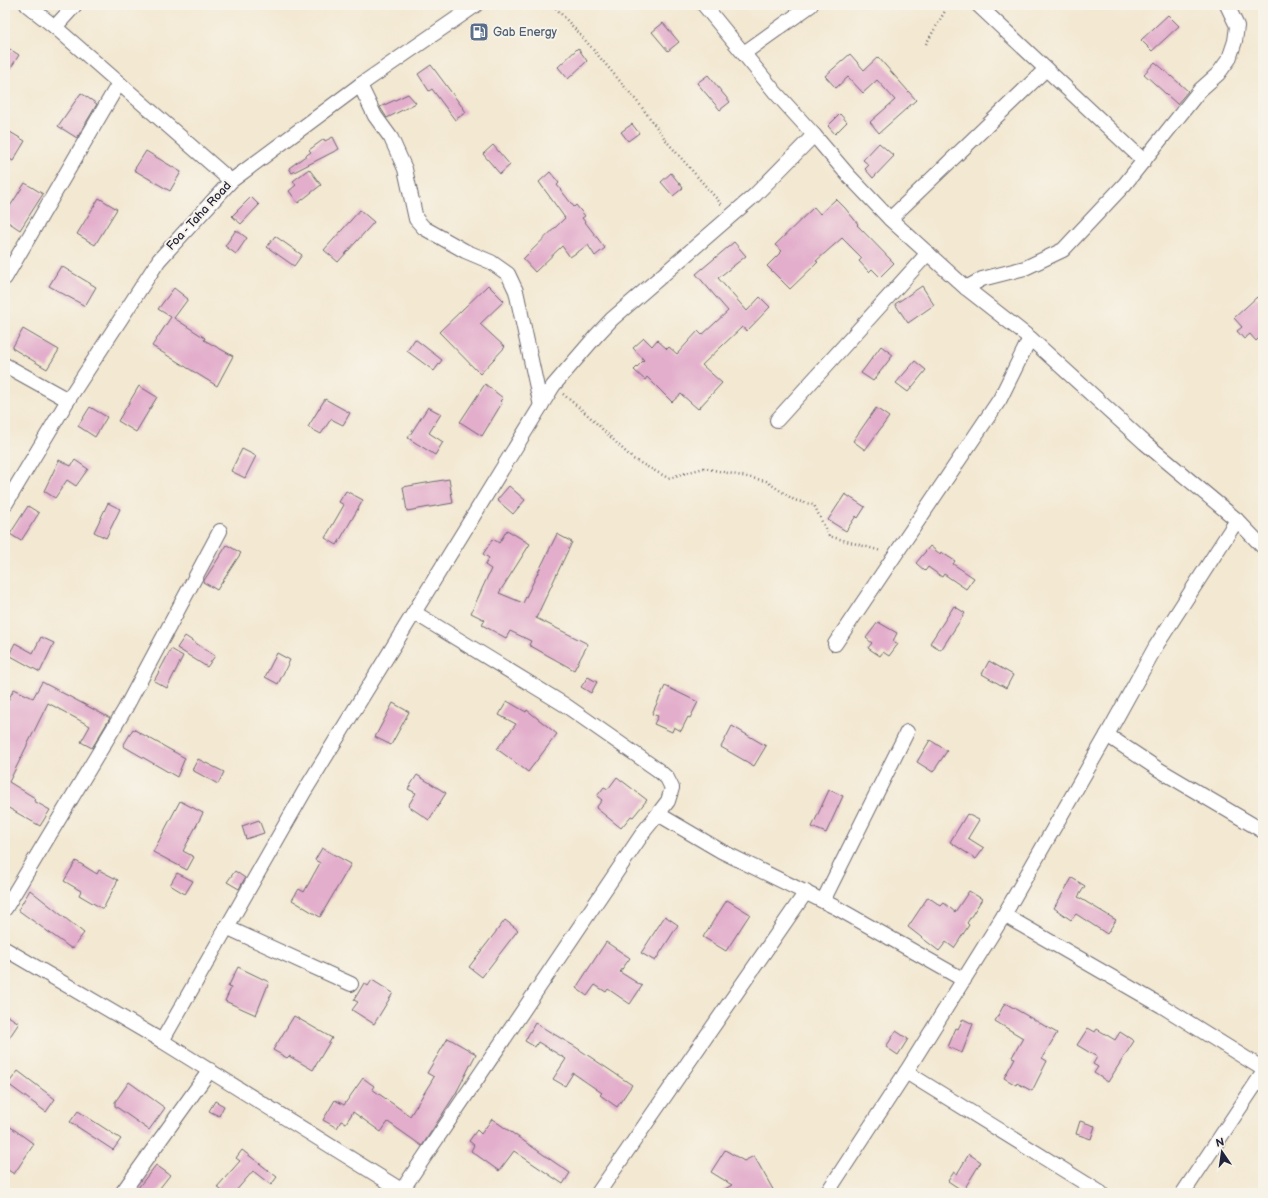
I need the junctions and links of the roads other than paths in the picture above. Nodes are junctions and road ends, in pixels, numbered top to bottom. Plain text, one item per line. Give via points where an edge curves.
1 (27, 5) edge
2 (75, 5) edge
3 (476, 5) edge
4 (704, 5) edge
5 (811, 5) edge
6 (978, 5) edge
7 (1227, 5) edge
8 (54, 27) junction
9 (744, 53) junction
10 (1046, 69) junction
11 (119, 83) junction
12 (360, 85) junction
13 (814, 134) junction
14 (1144, 161) junction
15 (230, 181) junction
16 (890, 220) junction
17 (928, 254) junction
18 (5, 278) edge
19 (966, 288) junction
20 (1030, 338) junction
21 (5, 365) edge
22 (68, 400) junction
23 (541, 406) junction
24 (776, 420) dead end
25 (5, 505) edge
26 (1237, 520) junction
27 (220, 531) dead end
28 (1263, 547) edge
29 (415, 613) junction
30 (835, 644) dead end
31 (907, 732) dead end
32 (1108, 735) junction
33 (658, 814) junction
34 (1263, 830) edge
35 (806, 892) junction
36 (823, 901) junction
37 (5, 909) edge
38 (1004, 915) junction
39 (226, 927) junction
40 (5, 949) edge
41 (964, 980) junction
42 (351, 984) dead end
43 (162, 1040) junction
44 (210, 1070) junction
45 (1263, 1070) edge
46 (906, 1072) junction
47 (1263, 1073) edge
48 (404, 1192) edge
49 (122, 1193) edge
50 (598, 1193) edge
51 (827, 1193) edge
52 (1101, 1193) edge
53 (1183, 1193) edge

1 - 8 street
2 - 8 street
3 - 12 street, Foa - Taha Road
4 - 9 street
5 - 9 street
6 - 10 street
7 - 14 street via 1237,26 1235,41 1228,59
8 - 11 street
9 - 13 street via 775,92
10 - 14 street
10 - 16 street
11 - 15 street
11 - 18 street
12 - 15 street, Foa - Taha Road
12 - 23 street via 375,116 391,138 405,169 416,219 424,228 491,262 508,274 516,291
13 - 16 street
13 - 23 street via 799,152 732,216 612,320 553,386
14 - 19 street via 1063,250 1026,268 982,279
15 - 22 street, Foa - Taha Road via 159,260
16 - 17 street
17 - 19 street
17 - 24 street
19 - 20 street
20 - 26 street via 1145,442
20 - 30 street via 1000,399
21 - 22 street
22 - 25 street, Foa - Taha Road
23 - 29 street
26 - 28 street
26 - 32 street via 1156,646
27 - 37 street via 125,709
29 - 33 street via 565,705 658,770 667,778 672,788 668,801
29 - 39 street via 304,792
31 - 36 street
32 - 34 street via 1158,769
32 - 38 street
33 - 35 street via 721,851
33 - 48 street
35 - 36 street
35 - 50 street
36 - 41 street
38 - 41 street
38 - 45 street via 1155,1002
39 - 42 street
39 - 43 street
40 - 43 street
41 - 46 street
43 - 44 street
44 - 48 street
44 - 49 street
46 - 51 street
46 - 52 street
47 - 53 street

